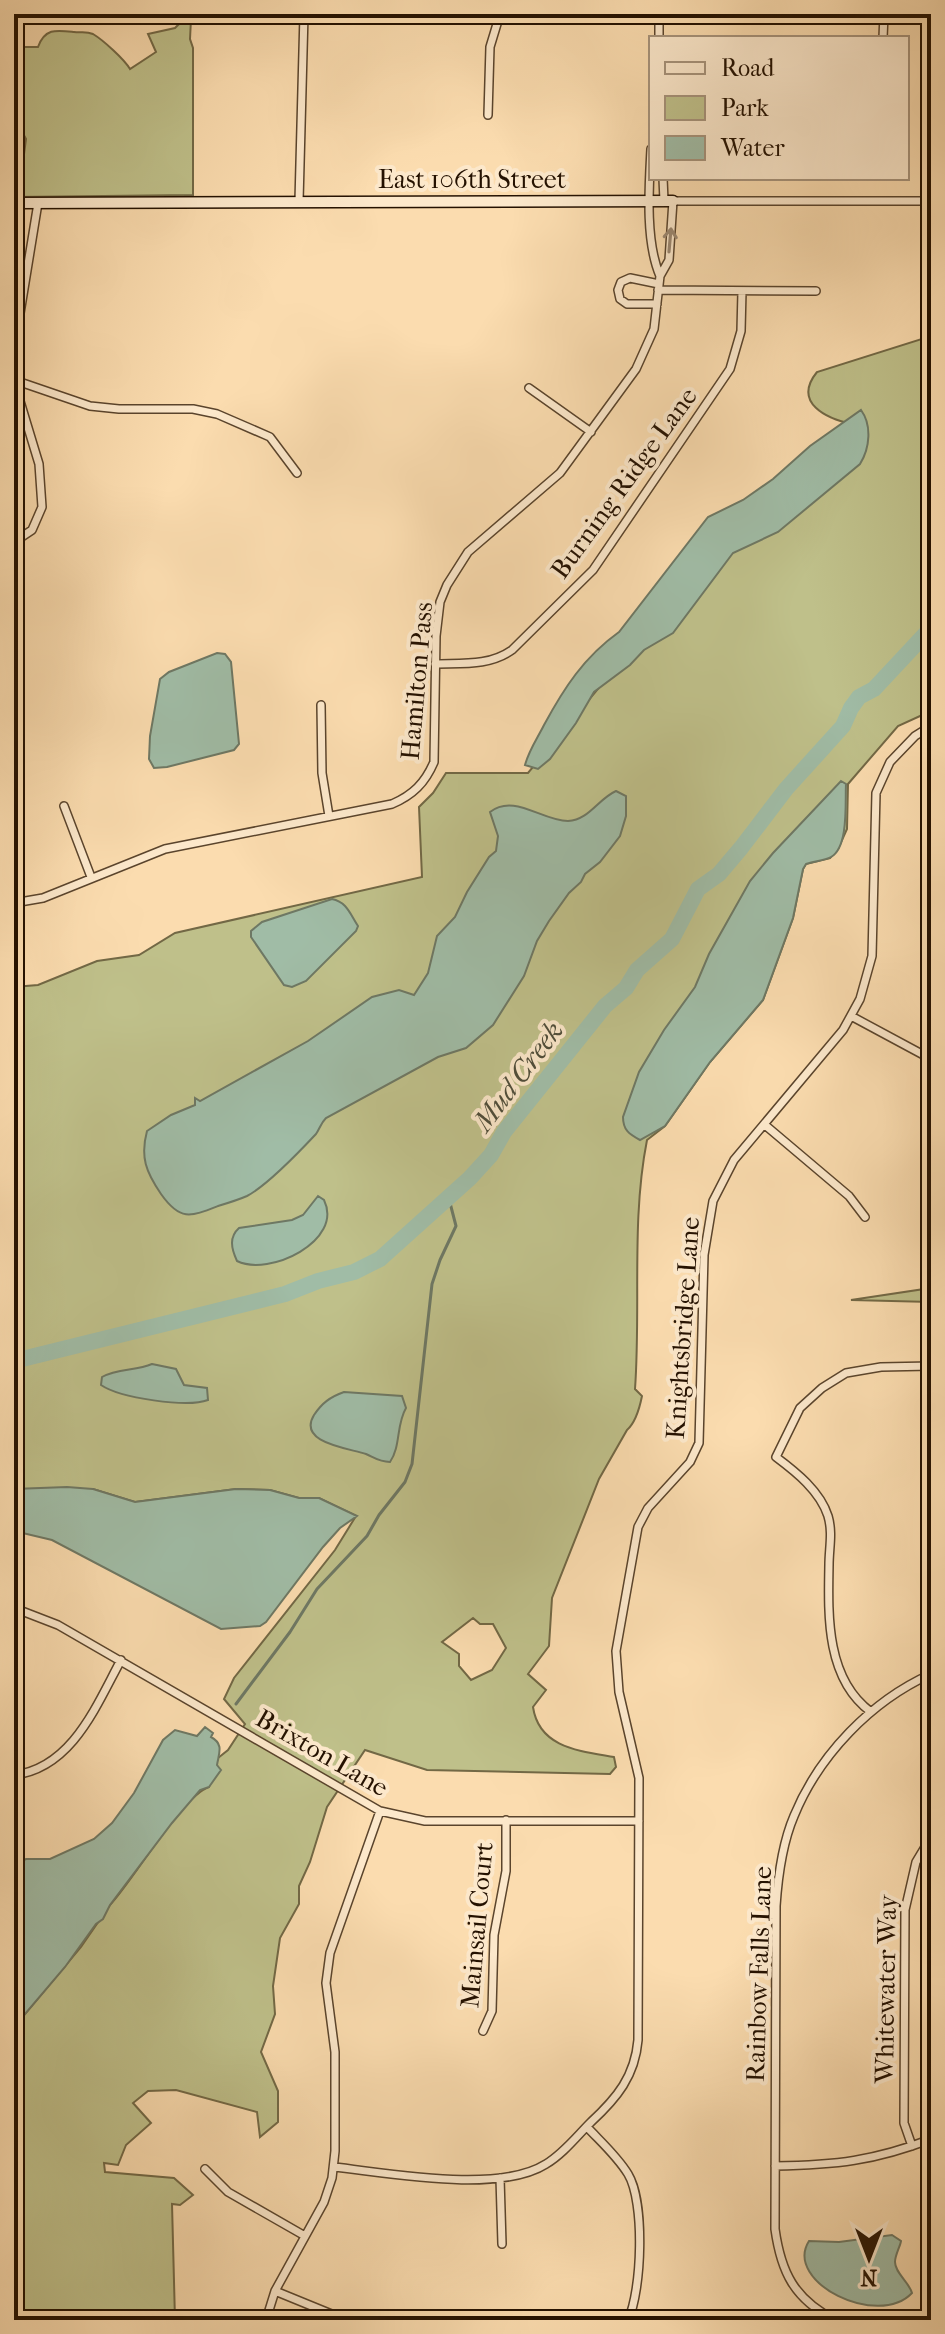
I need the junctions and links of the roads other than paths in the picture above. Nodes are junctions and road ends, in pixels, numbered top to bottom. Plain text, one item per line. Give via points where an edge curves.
1 (304, 14) edge
2 (500, 14) edge
3 (659, 14) edge
4 (884, 14) edge
5 (659, 36) edge
6 (883, 36) edge
7 (488, 115) dead end
8 (650, 180) edge
9 (664, 180) edge
10 (299, 201) junction
11 (650, 201) junction
12 (669, 201) junction
13 (931, 201) edge
14 (14, 203) edge
15 (38, 203) junction
16 (659, 283) junction
17 (742, 291) junction
18 (816, 291) dead end
19 (657, 304) junction
20 (17, 381) junction
21 (529, 388) dead end
22 (591, 432) junction
23 (297, 473) dead end
24 (14, 542) edge
25 (435, 664) junction
26 (321, 705) dead end
27 (931, 726) edge
28 (64, 806) dead end
29 (329, 816) junction
30 (91, 877) junction
31 (14, 903) edge
32 (851, 1016) junction
33 (931, 1059) edge
34 (765, 1125) junction
35 (865, 1217) dead end
36 (931, 1366) edge
37 (14, 1608) edge
38 (121, 1660) junction
39 (931, 1674) edge
40 (871, 1712) junction
41 (14, 1775) edge
42 (380, 1811) junction
43 (506, 1820) junction
44 (639, 1821) junction
45 (931, 1837) edge
46 (483, 2031) dead end
47 (587, 2127) junction
48 (931, 2139) edge
49 (912, 2146) junction
50 (775, 2166) junction
51 (334, 2167) junction
52 (205, 2169) dead end
53 (500, 2178) junction
54 (305, 2236) junction
55 (502, 2244) dead end
56 (275, 2291) junction
57 (931, 2317) edge
58 (830, 2319) edge
59 (266, 2320) edge
60 (346, 2320) edge
61 (628, 2320) edge
62 (924, 2320) edge

1 - 10 street
2 - 7 street via 490,47
3 - 5 street
4 - 6 street
8 - 11 street, Hamilton Pass
9 - 12 street, Hamilton Pass
10 - 11 street, East 106th Street
10 - 15 street, East 106th Street
11 - 12 street, East 106th Street
11 - 16 street, Hamilton Pass
12 - 13 street, East 106th Street
16 -> 12 street, Hamilton Pass via 669,260
14 - 15 street, East 106th Street
15 - 20 street via 15,340
16 - 17 street
16 - 19 street, Hamilton Pass
16 - 19 street via 630,278 618,290 627,304
17 - 18 street
17 - 25 street, Burning Ridge Lane via 741,331 730,369 593,570 501,658
19 - 22 street, Hamilton Pass via 643,356
20 - 23 street via 90,406 205,411 270,437
20 - 24 street via 39,464 42,497 37,523
21 - 22 street
22 - 25 street, Hamilton Pass via 560,473 468,552 456,569 440,602
25 - 29 street, Hamilton Pass via 435,748 428,776 407,798
26 - 29 street
27 - 32 street, Knightsbridge Lane via 890,762 876,793 872,956
28 - 30 street
29 - 30 street, Hamilton Pass via 165,849
30 - 31 street, Hamilton Pass via 43,898
32 - 33 street
32 - 34 street, Knightsbridge Lane
34 - 35 street via 849,1196
34 - 44 street, Knightsbridge Lane via 734,1160 708,1220 699,1443 638,1527 616,1651 619,1692 638,1771
36 - 40 street via 846,1373 800,1408 776,1457 819,1498 828,1516 831,1644 846,1684
37 - 38 street, Brixton Lane
38 - 41 street via 66,1751 47,1765
38 - 42 street, Brixton Lane
39 - 40 street, Rainbow Falls Lane
40 - 50 street, Rainbow Falls Lane via 809,1785 785,1842 776,1906
42 - 43 street, Brixton Lane via 425,1821
42 - 51 street via 327,1970 335,2052
43 - 44 street, Brixton Lane
43 - 46 street, Mainsail Court via 492,2011
44 - 47 street, Knightsbridge Lane via 637,2060 624,2087
45 - 49 street, Whitewater Way via 916,1862 905,1910 904,2123
47 - 53 street, Knightsbridge Lane via 546,2165
47 - 61 street via 620,2162 635,2191 638,2278
48 - 49 street
49 - 50 street via 845,2163
50 - 58 street, Rainbow Falls Lane via 775,2229 783,2269 804,2299
51 - 53 street, Knightsbridge Lane via 424,2178
51 - 54 street via 324,2202
52 - 54 street via 228,2192
53 - 55 street
54 - 56 street
56 - 59 street
56 - 60 street
57 - 62 street

